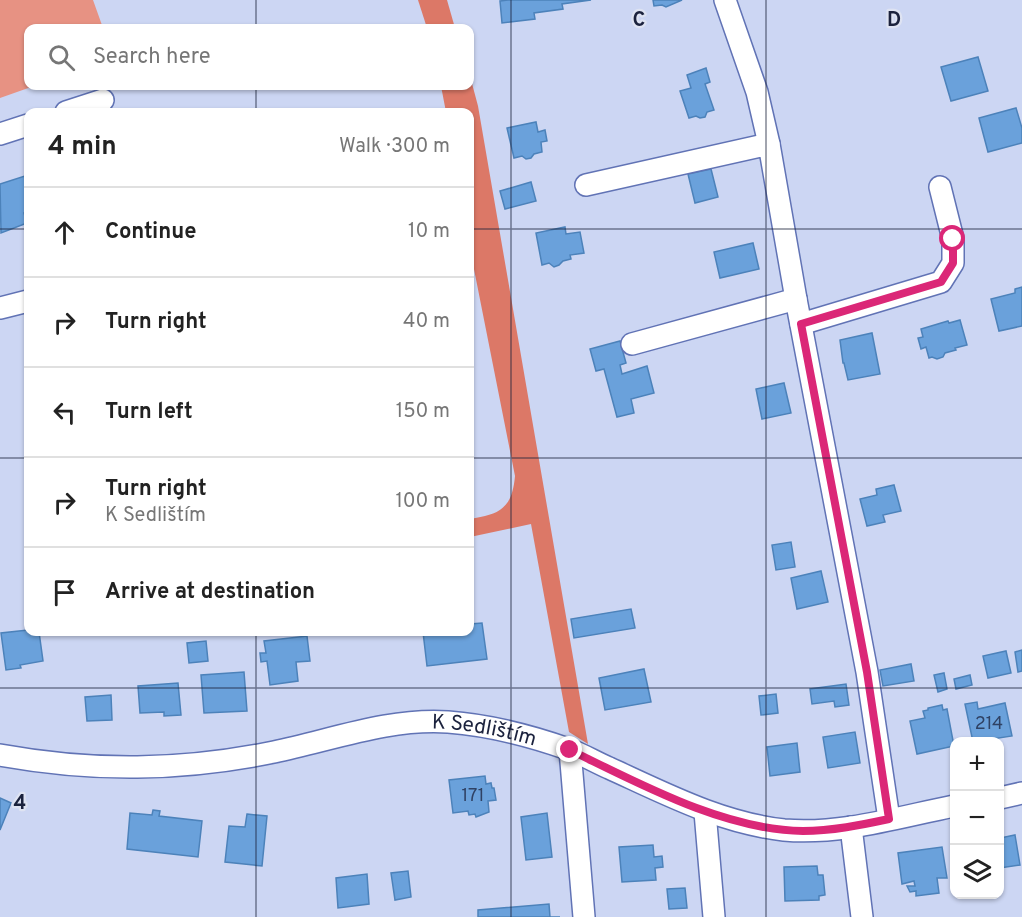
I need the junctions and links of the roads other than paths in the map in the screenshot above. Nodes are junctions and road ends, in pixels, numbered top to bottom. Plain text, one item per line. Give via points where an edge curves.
1 (725, 0) edge
2 (103, 100) dead end
3 (78, 108) edge
4 (24, 126) edge
5 (0, 134) edge
6 (769, 144) junction
7 (586, 185) dead end
8 (940, 187) dead end
9 (796, 299) junction
10 (24, 303) edge
11 (0, 308) edge
12 (801, 324) junction
13 (632, 344) dead end
14 (570, 750) junction
15 (0, 755) edge
16 (1022, 793) edge
17 (1004, 797) edge
18 (950, 807) edge
19 (705, 812) junction
20 (889, 819) junction
21 (851, 827) junction
22 (584, 917) edge
23 (714, 917) edge
24 (862, 917) edge

1 - 6 street via 757,92
2 - 3 street
4 - 5 street
6 - 7 street
6 - 9 street
8 - 12 street via 953,239 953,263 941,282
9 - 12 street
9 - 13 street
10 - 11 street
12 - 20 street via 867,672
14 - 15 street, K Sedlištím via 482,727 426,722 394,724 231,760 159,768 72,765
14 - 19 street, K Sedlištím
14 - 22 street
16 - 17 street
18 - 20 street, K Sedlištím
19 - 21 street, K Sedlištím via 783,830
19 - 23 street
20 - 21 street, K Sedlištím
21 - 24 street

